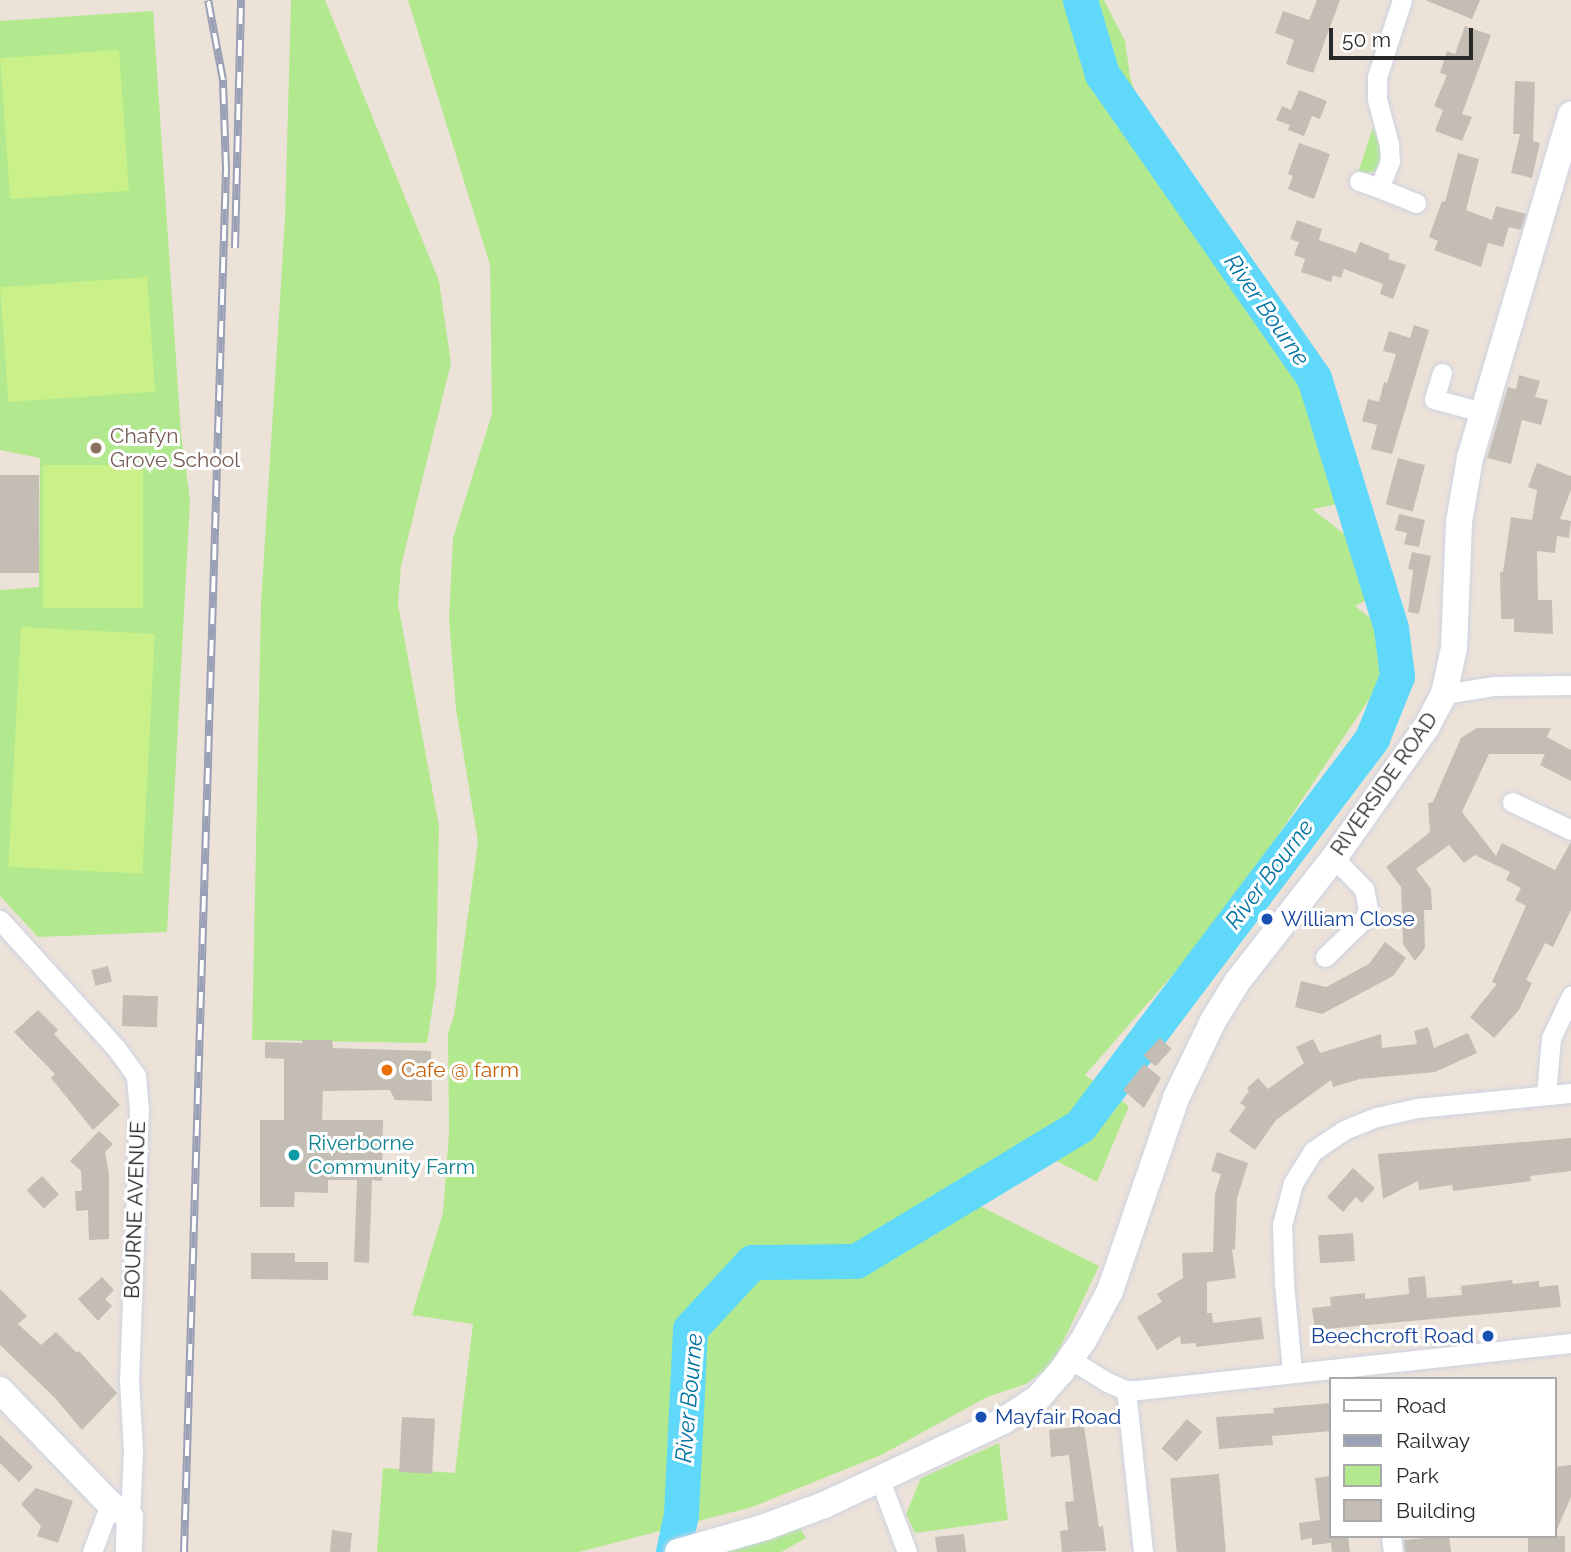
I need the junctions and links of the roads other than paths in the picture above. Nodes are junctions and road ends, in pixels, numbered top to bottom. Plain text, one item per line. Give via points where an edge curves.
1 (1402, 0) edge
2 (1571, 115) edge
3 (1359, 181) dead end
4 (1379, 188) junction
5 (1416, 202) dead end
6 (1442, 373) dead end
7 (1482, 412) junction
8 (1571, 685) edge
9 (1444, 694) junction
10 (1512, 802) dead end
11 (1571, 830) edge
12 (1334, 858) junction
13 (0, 920) edge
14 (1325, 957) dead end
15 (1571, 996) edge
16 (1571, 1093) edge
17 (1546, 1095) junction
18 (1571, 1343) edge
19 (1070, 1359) junction
20 (1292, 1372) junction
21 (1373, 1372) edge
22 (0, 1390) edge
23 (1126, 1390) junction
24 (880, 1480) junction
25 (120, 1510) junction
26 (92, 1552) edge
27 (129, 1552) edge
28 (678, 1552) edge
29 (907, 1552) edge
30 (1143, 1552) edge

1 - 4 street via 1377,77 1390,161
2 - 7 street, RIVERSIDE ROAD
3 - 4 street
4 - 5 street
6 - 7 street via 1432,408
7 - 9 street, RIVERSIDE ROAD via 1462,500 1454,648
8 - 9 street via 1494,686
9 - 12 street, RIVERSIDE ROAD via 1427,726
10 - 11 street
12 - 14 street via 1364,888 1368,909 1364,919
12 - 19 street, RIVERSIDE ROAD via 1237,982 1213,1021 1176,1098 1110,1291
13 - 25 street, BOURNE AVENUE via 136,1076 139,1109 129,1380 133,1451
15 - 17 street via 1551,1038
16 - 17 street
17 - 20 street via 1417,1108 1377,1117 1344,1130 1313,1151 1293,1183 1282,1225
18 - 21 street
19 - 23 street
19 - 24 street, RIVERSIDE ROAD via 1051,1385 1022,1411
20 - 21 street
20 - 23 street
22 - 25 street
23 - 30 street
24 - 28 street, RIVERSIDE ROAD via 794,1517
24 - 29 street
25 - 26 street
25 - 27 street, BOURNE AVENUE

